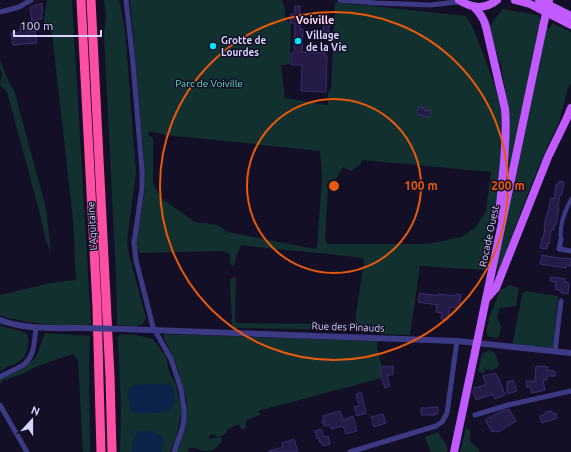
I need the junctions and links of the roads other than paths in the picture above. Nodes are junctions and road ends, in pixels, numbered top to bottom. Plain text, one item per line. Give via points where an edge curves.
1 (31, 0) edge
2 (81, 0) edge
3 (91, 0) edge
4 (126, 0) edge
5 (340, 0) edge
6 (497, 0) edge
7 (515, 0) edge
8 (539, 0) edge
9 (549, 0) edge
10 (440, 2) edge
11 (462, 2) edge
12 (474, 7) junction
13 (0, 12) edge
14 (571, 16) edge
15 (571, 25) edge
16 (571, 108) edge
17 (571, 199) edge
18 (561, 239) joint
19 (571, 251) edge
20 (494, 264) junction
21 (486, 299) junction
22 (560, 301) dead end
23 (0, 320) edge
24 (36, 328) junction
25 (155, 331) junction
26 (457, 341) junction
27 (556, 351) junction
28 (571, 353) edge
29 (0, 377) edge
30 (571, 391) edge
31 (0, 405) edge
32 (475, 415) dead end
33 (27, 452) edge
34 (101, 452) edge
35 (112, 452) edge
36 (174, 452) edge
37 (350, 452) edge
38 (454, 452) edge

1 - 13 street via 19,7
2 - 34 highway, L'Aquitaine via 97,307
3 - 35 highway, L'Aquitaine
4 - 25 street via 142,171 134,243 143,290
5 - 10 street via 431,5
6 - 12 main road via 488,5
7 - 15 main road via 530,4
8 - 14 main road
9 - 20 main road, Rocade Ouest, bridge
10 - 11 street
11 - 12 main road
12 - 20 main road via 481,14 486,27 506,119
16 - 21 main road via 545,165 496,288
17 - 18 street via 562,219
18 - 19 street via 559,249
20 - 21 main road, Rocade Ouest
21 - 38 main road, Rocade Ouest, bridge
22 - 27 street
23 - 24 street, Rue des Pinauds
24 - 25 street, Rue des Pinauds, bridge
24 - 29 street via 33,351 29,359
25 - 26 street, Rue des Pinauds
25 - 36 street via 171,359 184,402 182,429
26 - 27 street, Rue des Pinauds
26 - 37 street via 447,413 442,422
27 - 28 street, Rue des Pinauds
30 - 32 street
31 - 33 street

